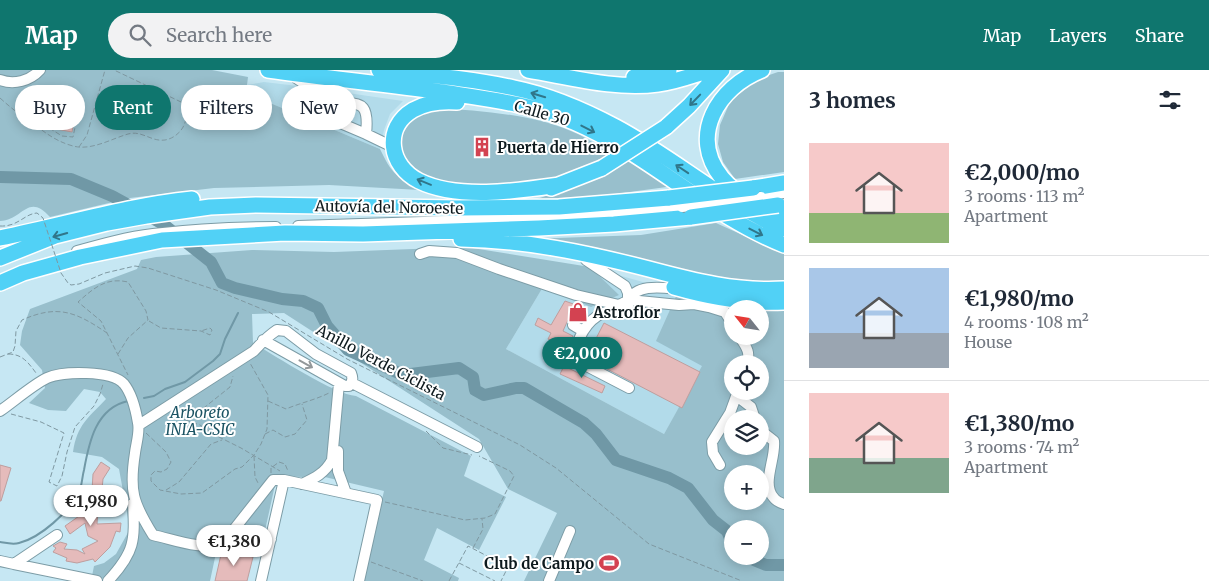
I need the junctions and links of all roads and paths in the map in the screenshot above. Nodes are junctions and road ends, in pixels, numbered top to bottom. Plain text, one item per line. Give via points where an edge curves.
1 (105, 70) edge
2 (114, 70) edge
3 (268, 70) edge
4 (379, 70) edge
5 (528, 70) edge
6 (569, 70) edge
7 (669, 70) edge
8 (710, 70) edge
9 (722, 70) edge
10 (738, 70) edge
11 (762, 70) edge
12 (41, 73) edge
13 (286, 73) junction
14 (0, 80) edge
15 (0, 98) edge
16 (526, 106) junction
17 (52, 130) edge
18 (74, 130) edge
19 (356, 130) edge
20 (366, 134) junction
21 (393, 146) junction
22 (80, 147) junction
23 (784, 183) edge
24 (559, 185) junction
25 (757, 192) junction
26 (783, 205) edge
27 (374, 206) junction
28 (681, 207) junction
29 (106, 218) junction
30 (784, 221) edge
31 (0, 226) edge
32 (784, 230) edge
33 (253, 234) junction
34 (0, 238) edge
35 (446, 240) junction
36 (784, 245) edge
37 (420, 254) dead end
38 (1, 257) edge
39 (586, 260) junction
40 (649, 269) junction
41 (784, 282) edge
42 (0, 283) edge
43 (680, 289) junction
44 (784, 289) edge
45 (628, 300) junction
46 (784, 302) edge
47 (724, 312) edge
48 (148, 320) junction
49 (573, 325) dead end
50 (201, 331) dead end
51 (583, 331) junction
52 (108, 334) junction
53 (263, 340) junction
54 (7, 354) junction
55 (118, 354) junction
56 (0, 357) edge
57 (243, 361) junction
58 (100, 375) junction
59 (128, 376) dead end
60 (40, 383) junction
61 (344, 385) junction
62 (630, 388) dead end
63 (735, 400) edge
64 (742, 400) edge
65 (268, 401) junction
66 (301, 403) junction
67 (161, 410) junction
68 (752, 410) edge
69 (4, 412) edge
70 (184, 420) junction
71 (139, 425) junction
72 (426, 431) dead end
73 (265, 435) junction
74 (769, 437) edge
75 (223, 439) junction
76 (477, 447) dead end
77 (254, 455) junction
78 (720, 465) dead end
79 (283, 476) junction
80 (302, 484) junction
81 (166, 490) junction
82 (346, 493) junction
83 (133, 497) junction
84 (377, 500) junction
85 (784, 504) edge
86 (482, 518) junction
87 (570, 531) dead end
88 (56, 535) dead end
89 (153, 535) junction
90 (228, 537) junction
91 (271, 539) junction
92 (473, 548) junction
93 (131, 550) junction
94 (364, 559) junction
95 (0, 561) edge
96 (459, 562) junction
97 (14, 564) junction
98 (98, 581) edge
99 (108, 581) edge
100 (261, 581) edge
101 (359, 581) edge
102 (423, 581) edge
103 (449, 581) edge
104 (495, 581) edge
105 (501, 581) edge
106 (549, 581) edge
107 (742, 581) edge

1 - 22 path via 87,135
2 - 22 path via 181,102 187,116 183,128 165,140 155,140 140,133
3 - 13 highway, Calle 30
32 -> 4 highway, Calle 30 via 735,204 617,127 568,104 515,88
5 - 8 highway via 622,85 659,84
6 - 7 highway via 635,76
9 -> 24 highway, bridge via 666,127 602,168
10 - 30 highway via 717,95 708,113 702,134 705,158 716,177 730,191
11 - 26 highway via 743,79 722,98 710,122 708,147 715,166 734,189 756,204
12 - 14 lane via 22,81
13 - 16 highway, Calle 30
13 - 20 lane via 302,82 319,85 325,95 360,104 368,120
15 - 22 path via 46,134
16 - 21 highway via 442,101 427,104 405,117 396,131
16 -> 36 highway, Calle 30 via 576,123 610,140 732,220
17 - 18 path via 62,136 73,137
19 - 20 lane
20 - 21 lane
24 -> 21 highway via 495,192 429,185 401,167
23 - 25 highway, Autovía del Noroeste
24 - 27 highway via 510,198 416,200
25 - 26 lane
25 - 28 highway, Autovía del Noroeste, bridge
26 - 28 highway, Autovía del Noroeste, bridge
27 - 28 highway, Autovía del Noroeste
27 - 29 highway, Autovía del Noroeste via 256,200
28 - 33 lane
28 - 33 highway, Autovía del Noroeste via 614,224
29 - 34 highway
29 -> 38 highway, Autovía del Noroeste
31 - 107 path, Anillo Verde Ciclista, bridge via 11,225 32,213 43,218 61,273 71,285 105,273 142,266 216,290 269,312 347,359 520,445 556,468 650,544
33 - 35 highway via 281,244
33 - 42 highway, Autovía del Noroeste via 159,249 111,250 42,276
35 - 39 highway via 504,244
35 - 40 highway via 476,239 543,246
37 - 45 lane via 429,251 457,253 576,295 619,305
39 - 43 highway
39 - 45 lane via 625,286
40 - 41 highway via 742,283
40 - 44 highway via 717,286
43 - 45 lane via 642,289
43 - 46 highway via 739,300
45 - 47 lane via 694,304
45 - 51 lane via 628,306 601,314
48 - 50 path via 161,328
48 - 52 path via 128,282 118,280 98,285 78,302 101,321
48 - 55 path via 128,338
49 - 51 lane
51 - 62 lane via 574,354 577,361
52 - 54 path via 88,320 72,314 46,311 22,320 16,331 16,346
52 - 55 path
53 - 57 lane
53 -> 61 lane
53 - 61 lane via 277,330 286,331 316,354 351,373 353,378
54 - 56 path
54 - 60 path via 17,354 28,362
55 - 59 path
57 - 65 path via 268,395
57 - 67 lane
57 - 70 path via 230,387
58 - 60 lane via 69,373
58 - 69 path via 103,384 100,394 75,427 57,486 49,482 64,433 41,422
58 - 71 lane via 115,378 123,384
60 - 69 lane
61 - 66 path
61 - 76 lane
61 - 80 lane via 332,460 319,476
61 - 82 lane via 337,462
63 - 78 lane via 712,442 712,453
64 - 68 lane
65 - 66 path via 286,409
65 - 73 path
66 - 73 path via 307,420 295,434 286,437 273,430
67 - 70 path
67 - 71 lane
70 - 75 path
71 - 81 path via 166,452 171,462 167,469 151,475 151,481 160,490
71 - 83 lane via 132,472
72 - 86 path via 444,448 479,456 514,476 495,514
73 - 77 path
74 - 85 lane via 774,441 775,451 768,486 774,498
75 - 77 path
75 - 81 path via 211,444 179,482
77 - 79 path
77 - 81 path via 242,467 202,493 181,494
79 - 80 lane
79 - 90 lane via 273,480
79 - 91 lane
80 - 82 lane
82 - 84 lane
83 - 89 lane
83 - 93 lane
84 - 86 path via 465,520
84 - 94 lane
86 - 92 path via 483,529
87 - 106 lane
88 - 97 lane
89 - 90 lane via 200,546 214,546
89 - 93 lane via 137,542
90 - 91 lane
91 - 100 lane
92 - 96 path via 468,546
92 - 105 path via 508,567
93 - 99 lane
94 - 101 lane
94 - 102 path
95 - 97 lane
96 - 103 path
96 - 104 path
97 - 98 lane

